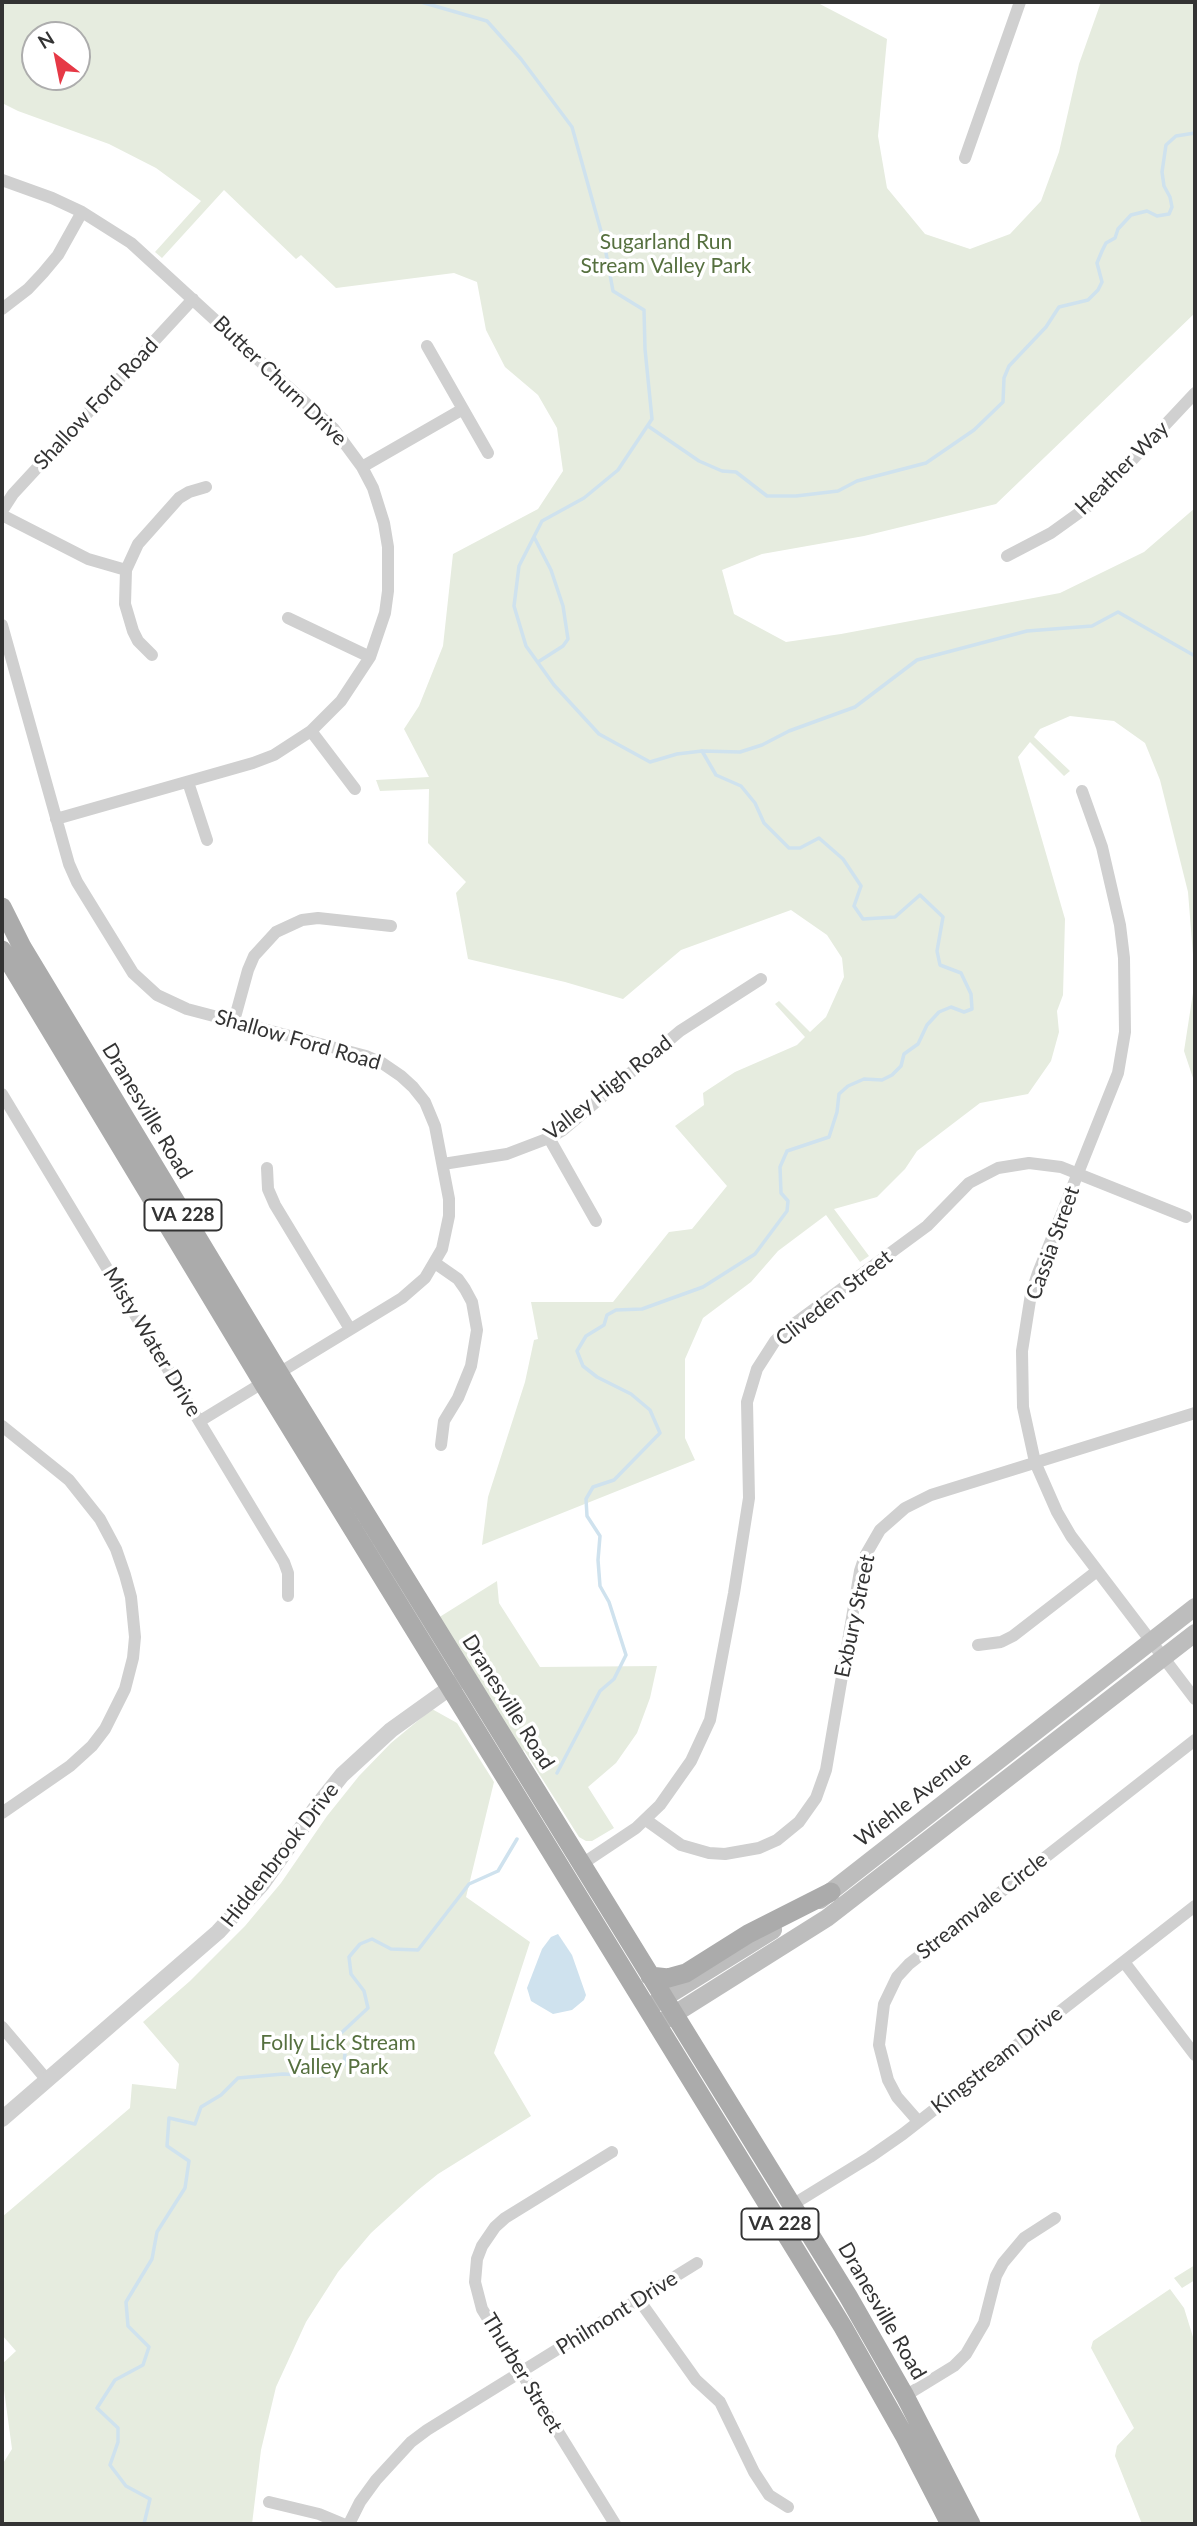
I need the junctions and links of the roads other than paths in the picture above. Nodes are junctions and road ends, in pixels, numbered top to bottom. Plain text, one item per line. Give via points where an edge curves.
1 (1020, 2) edge
2 (965, 158) dead end
3 (2, 180) edge
4 (82, 212) junction
5 (193, 299) junction
6 (2, 309) edge
7 (427, 346) dead end
8 (1195, 393) edge
9 (463, 409) junction
10 (488, 453) dead end
11 (362, 467) junction
12 (206, 487) dead end
13 (2, 513) edge
14 (1007, 556) dead end
15 (126, 570) junction
16 (288, 618) dead end
17 (2, 625) edge
18 (152, 655) dead end
19 (370, 657) junction
20 (310, 731) junction
21 (188, 782) junction
22 (355, 789) dead end
23 (1082, 791) dead end
24 (56, 819) junction
25 (206, 840) dead end
26 (2, 907) edge
27 (391, 926) dead end
28 (2, 950) edge
29 (761, 979) dead end
30 (234, 1021) junction
31 (2, 1094) edge
32 (549, 1138) junction
33 (443, 1164) junction
34 (267, 1168) dead end
35 (1078, 1174) junction
36 (1185, 1217) dead end
37 (596, 1221) dead end
38 (435, 1264) junction
39 (350, 1329) junction
40 (271, 1378) junction
41 (1195, 1413) edge
42 (200, 1421) junction
43 (2, 1426) edge
44 (440, 1445) dead end
45 (1035, 1462) junction
46 (1097, 1571) junction
47 (288, 1596) dead end
48 (1195, 1607) edge
49 (1195, 1633) edge
50 (1150, 1642) junction
51 (978, 1645) dead end
52 (1163, 1658) junction
53 (458, 1682) junction
54 (1195, 1699) edge
55 (1195, 1740) edge
56 (2, 1813) edge
57 (646, 1819) junction
58 (582, 1864) junction
59 (831, 1892) junction
60 (1195, 1906) edge
61 (1124, 1962) junction
62 (650, 1976) junction
63 (660, 2011) junction
64 (2, 2027) edge
65 (1195, 2054) edge
66 (47, 2080) junction
67 (2, 2119) edge
68 (918, 2121) junction
69 (612, 2152) dead end
70 (792, 2205) junction
71 (1055, 2218) dead end
72 (697, 2263) dead end
73 (639, 2300) junction
74 (521, 2372) junction
75 (905, 2396) junction
76 (269, 2502) dead end
77 (788, 2507) dead end
78 (344, 2524) edge
79 (349, 2524) edge
80 (615, 2524) edge
81 (950, 2524) edge
82 (971, 2524) edge

1 - 2 street
3 - 4 street, Butter Churn Drive
4 - 5 street, Butter Churn Drive via 131,243
4 - 6 street via 43,273
5 - 11 street, Butter Churn Drive via 334,429
5 - 13 street, Shallow Ford Road via 13,494
7 - 9 street
8 - 14 street, Heather Way via 1090,505
9 - 10 street
9 - 11 street
11 - 19 street, Butter Churn Drive via 381,510 390,569 385,613
12 - 15 street via 189,492 171,507 138,544
13 - 15 street via 88,559
15 - 18 street via 125,604 133,631
16 - 19 street
17 - 24 street, Shallow Ford Road
19 - 20 street, Butter Churn Drive via 341,701
20 - 21 street, Butter Churn Drive via 253,763
20 - 22 street
21 - 24 street, Butter Churn Drive
21 - 25 street
23 - 35 street, Cassia Street via 1102,847 1120,925 1125,1032 1118,1073
24 - 30 street, Shallow Ford Road via 77,882 133,973 171,1003
26 - 40 main road, Dranesville Road / VA 228
27 - 30 street via 318,918 276,932 254,956
28 - 40 main road, Dranesville Road / VA 228
29 - 32 street, Valley High Road via 680,1031
30 - 33 street, Shallow Ford Road via 366,1056 392,1069 425,1102
31 - 42 street, Misty Water Drive
32 - 33 street, Valley High Road via 507,1154
32 - 37 street
33 - 38 street, Shallow Ford Road via 449,1216
34 - 39 street via 275,1205
35 - 36 street, Cliveden Street
35 - 45 street, Cassia Street via 1038,1273 1026,1322 1021,1378
35 - 57 street, Cliveden Street via 1029,1163 983,1174 957,1193 927,1226 787,1329 765,1354 747,1402 748,1498 710,1720 679,1782
38 - 39 street, Shallow Ford Road via 402,1298
38 - 44 street via 465,1289 477,1330 471,1366 444,1421
39 - 40 street, Shallow Ford Road
40 - 42 street, Shallow Ford Road
40 - 53 main road, Dranesville Road / VA 228
41 - 45 street, Exbury Street
42 - 47 street, Misty Water Drive via 284,1562
43 - 56 street via 69,1480 100,1518 125,1575 135,1637 125,1689 105,1728 76,1761
45 - 46 street, Cassia Street via 1057,1512
45 - 57 street, Exbury Street via 918,1500 891,1518 872,1542 860,1571 823,1782 810,1808 790,1830 750,1850 709,1853 681,1845
46 - 50 street, Cassia Street
46 - 51 street via 1013,1636
48 - 50 main road, Wiehle Avenue
49 - 52 main road, Wiehle Avenue
50 - 52 street, Cassia Street
50 - 59 main road, Wiehle Avenue
52 - 54 street, Cassia Street
52 - 63 main road, Wiehle Avenue via 827,1918
53 - 58 main road, Dranesville Road / VA 228
53 - 63 main road, Dranesville Road / VA 228
53 - 66 street, Hiddenbrook Drive via 391,1730 342,1775 262,1884 218,1932
55 - 68 street, Streamvale Circle via 898,1977 884,2004 879,2045 888,2080
57 - 58 street, Cliveden Street
58 - 62 main road, Dranesville Road / VA 228
59 - 62 main road via 748,1934 686,1973
59 - 63 main road, Wiehle Avenue
60 - 61 street, Kingstream Drive
61 - 65 street
61 - 68 street, Kingstream Drive
62 - 63 main road, Dranesville Road / VA 228
63 - 70 main road, Dranesville Road / VA 228
63 - 81 main road, Dranesville Road / VA 228 via 868,2369
64 - 66 street
66 - 67 street, Hiddenbrook Drive
68 - 70 street, Kingstream Drive
69 - 74 street, Thurber Street via 505,2218 482,2246 475,2273 477,2296
70 - 75 main road, Dranesville Road / VA 228
71 - 75 street via 1024,2238 1003,2263 984,2323 966,2354 954,2367
72 - 73 street, Philmont Drive
73 - 74 street, Philmont Drive
73 - 77 street via 696,2381 720,2402 769,2495
74 - 79 street, Philmont Drive via 411,2442 376,2480
74 - 80 street, Thurber Street
75 - 82 main road, Dranesville Road / VA 228
76 - 78 street

